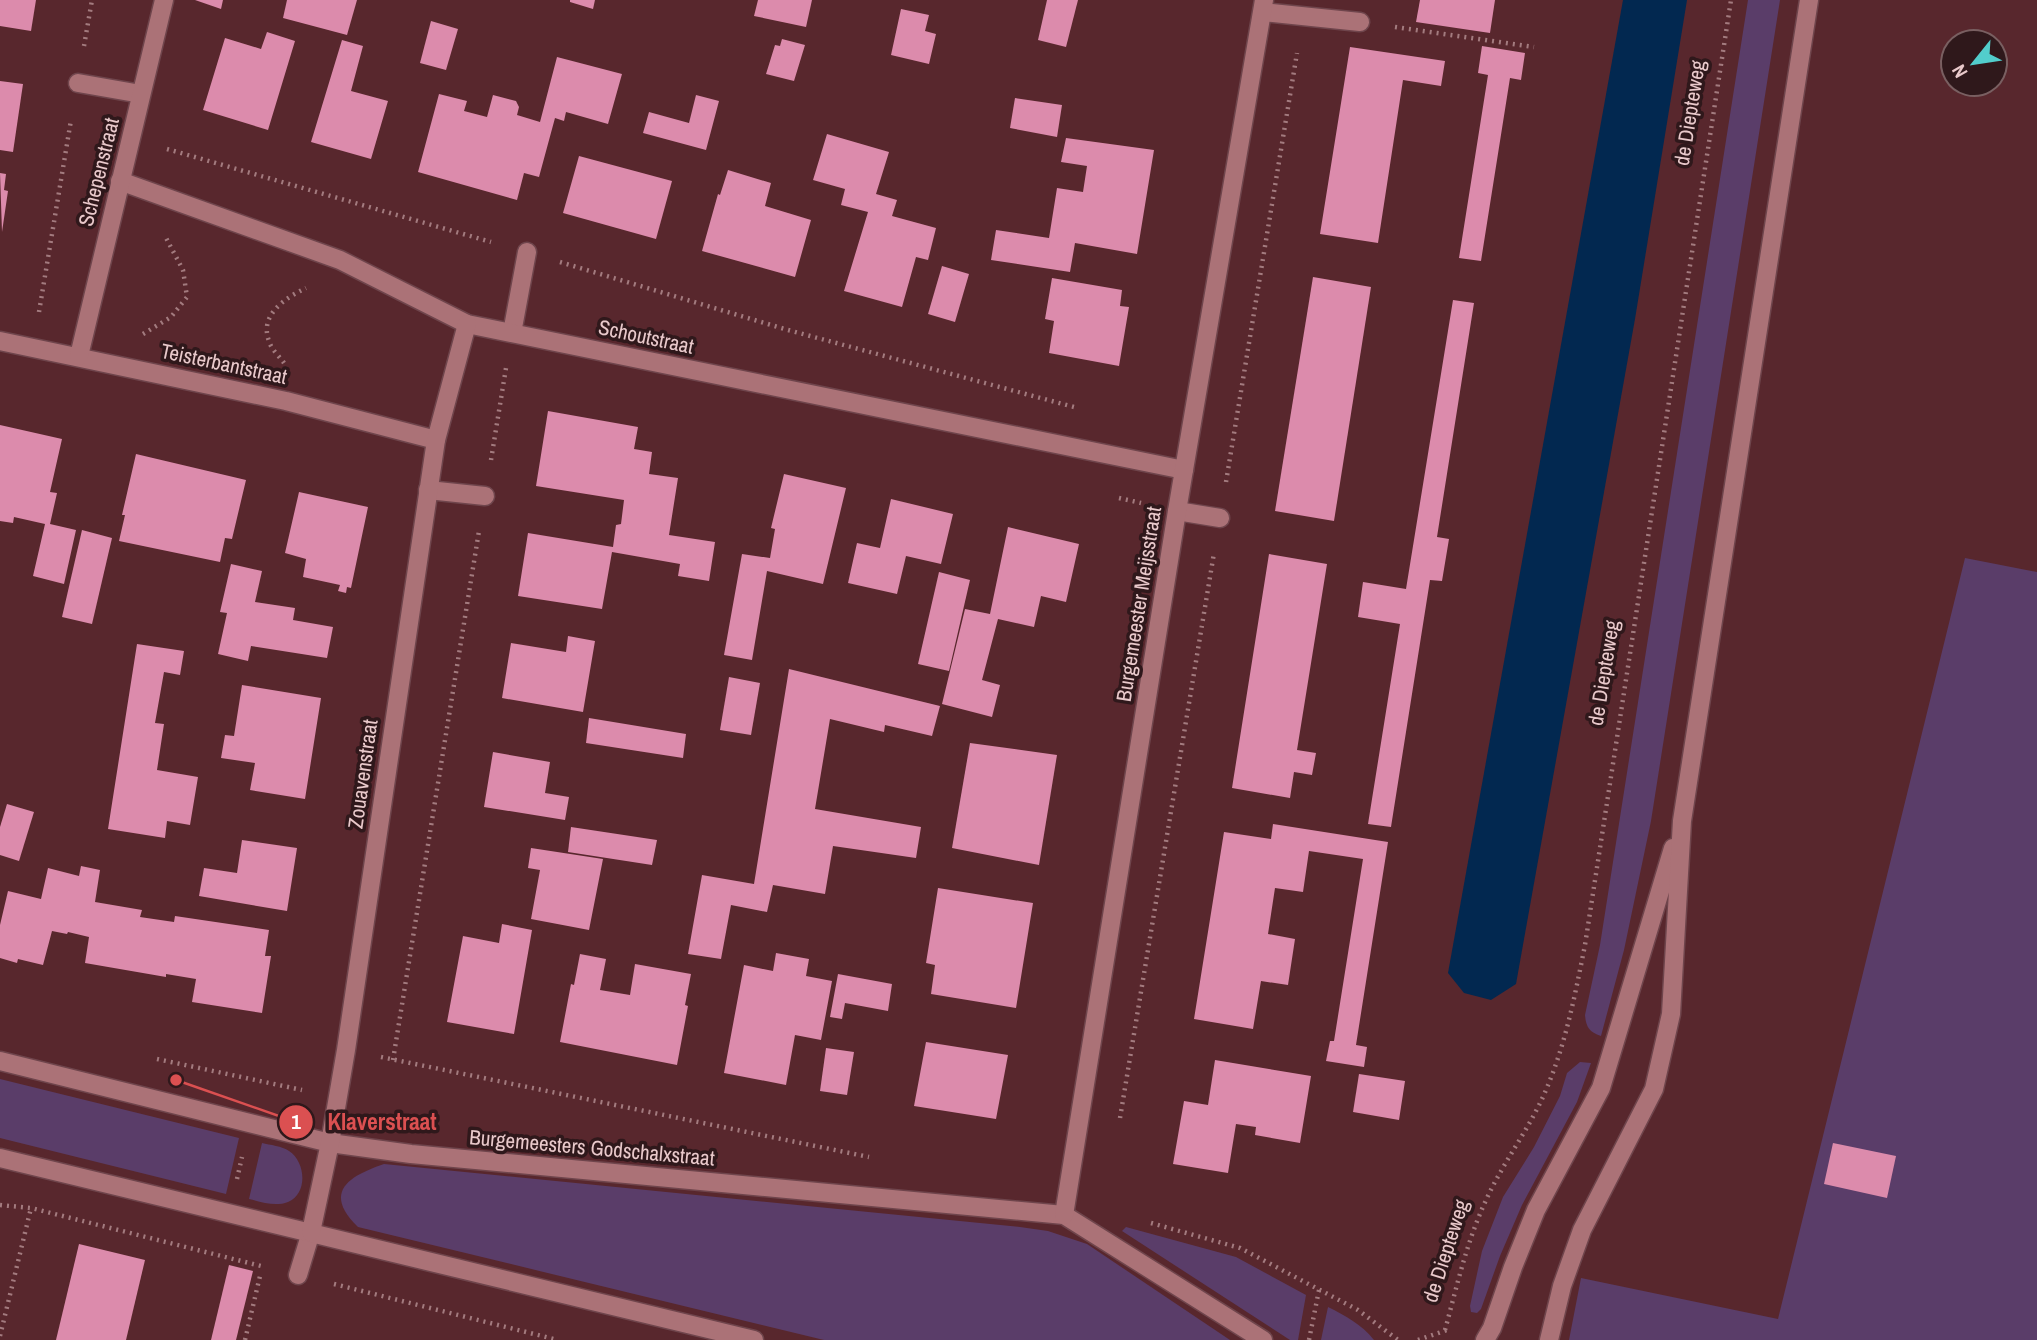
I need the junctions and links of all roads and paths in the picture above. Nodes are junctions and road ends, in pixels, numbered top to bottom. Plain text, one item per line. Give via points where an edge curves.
1 (92, 0) edge
2 (164, 0) edge
3 (1731, 0) edge
4 (1810, 0) edge
5 (1264, 6) edge
6 (1303, 16) junction
7 (1360, 22) joint
8 (1534, 47) dead end
9 (78, 83) junction
10 (141, 94) junction
11 (130, 139) junction
12 (120, 181) junction
13 (166, 197) junction
14 (527, 252) junction
15 (340, 260) junction
16 (467, 324) junction
17 (512, 333) junction
18 (0, 341) edge
19 (33, 347) junction
20 (79, 356) junction
21 (116, 364) junction
22 (286, 401) junction
23 (1083, 409) dead end
24 (436, 440) junction
25 (1184, 470) junction
26 (428, 490) junction
27 (485, 496) junction
28 (1177, 511) junction
29 (1220, 518) junction
30 (1682, 821) junction
31 (346, 1050) junction
32 (144, 1056) dead end
33 (393, 1060) junction
34 (0, 1061) edge
35 (262, 1081) junction
36 (337, 1098) junction
37 (1120, 1120) dead end
38 (249, 1123) junction
39 (330, 1143) junction
40 (873, 1157) dead end
41 (0, 1158) edge
42 (31, 1208) dead end
43 (229, 1212) junction
44 (1064, 1215) junction
45 (1149, 1222) dead end
46 (311, 1232) junction
47 (221, 1256) dead end
48 (263, 1266) dead end
49 (298, 1275) dead end
50 (1319, 1290) junction
51 (1445, 1330) dead end
52 (0, 1336) edge
53 (245, 1340) edge
54 (754, 1340) edge
55 (1263, 1340) edge
56 (1309, 1340) edge
57 (1398, 1340) edge
58 (1485, 1340) edge
59 (1549, 1340) edge

1 - 9 path
2 - 10 street, Schepenstraat
3 - 51 path, de Diepteweg via 1568,1030 1546,1091 1487,1197
4 - 30 street
5 - 6 street
5 - 25 street, Burgemeester Meijsstraat
6 - 7 street
6 - 29 path
7 - 8 path
9 - 10 street
9 - 19 path
10 - 11 street, Schepenstraat
11 - 12 street, Schepenstraat
11 - 14 path
12 - 13 street, Schoutstraat
12 - 20 street, Schepenstraat
13 - 15 street, Schoutstraat
13 - 21 path via 164,235 183,270 187,297 171,317 125,344
14 - 17 street
14 - 23 path via 789,330
15 - 16 street, Schoutstraat
15 - 22 path via 327,279 295,293 273,310 266,326 269,342 284,364
16 - 17 street, Schoutstraat
16 - 24 street, Zouavenstraat
17 - 25 street, Schoutstraat
17 - 27 path
18 - 19 street, Teisterbantstraat
19 - 20 street, Teisterbantstraat
20 - 21 street, Teisterbantstraat
21 - 22 street, Teisterbantstraat
22 - 24 street, Teisterbantstraat
24 - 26 street, Zouavenstraat
25 - 28 street, Burgemeester Meijsstraat
26 - 27 street
26 - 31 street, Zouavenstraat
27 - 33 path
28 - 29 street
28 - 44 street, Burgemeester Meijsstraat
29 - 37 path
30 - 58 street via 1601,1088 1536,1210
30 - 59 street via 1671,1014 1654,1089 1583,1230 1562,1286
31 - 33 path, Burgemeesters Godschalxstraat
31 - 36 street, Zouavenstraat
32 - 35 path
33 - 40 path, Burgemeesters Godschalxstraat
34 - 38 street, Burgemeesters Godschalxstraat
35 - 36 path
35 - 38 path
36 - 39 street, Zouavenstraat
38 - 39 street, Burgemeesters Godschalxstraat
38 - 43 path
39 - 44 street, Burgemeesters Godschalxstraat
39 - 46 street, Zouavenstraat
41 - 43 street
42 - 52 path
43 - 46 street
43 - 47 path
44 - 55 street, Burgemeesters Godschalxstraat
45 - 50 path via 1240,1248
46 - 49 street, Zouavenstraat
46 - 54 street
48 - 53 path
50 - 56 path
50 - 57 path via 1358,1310

